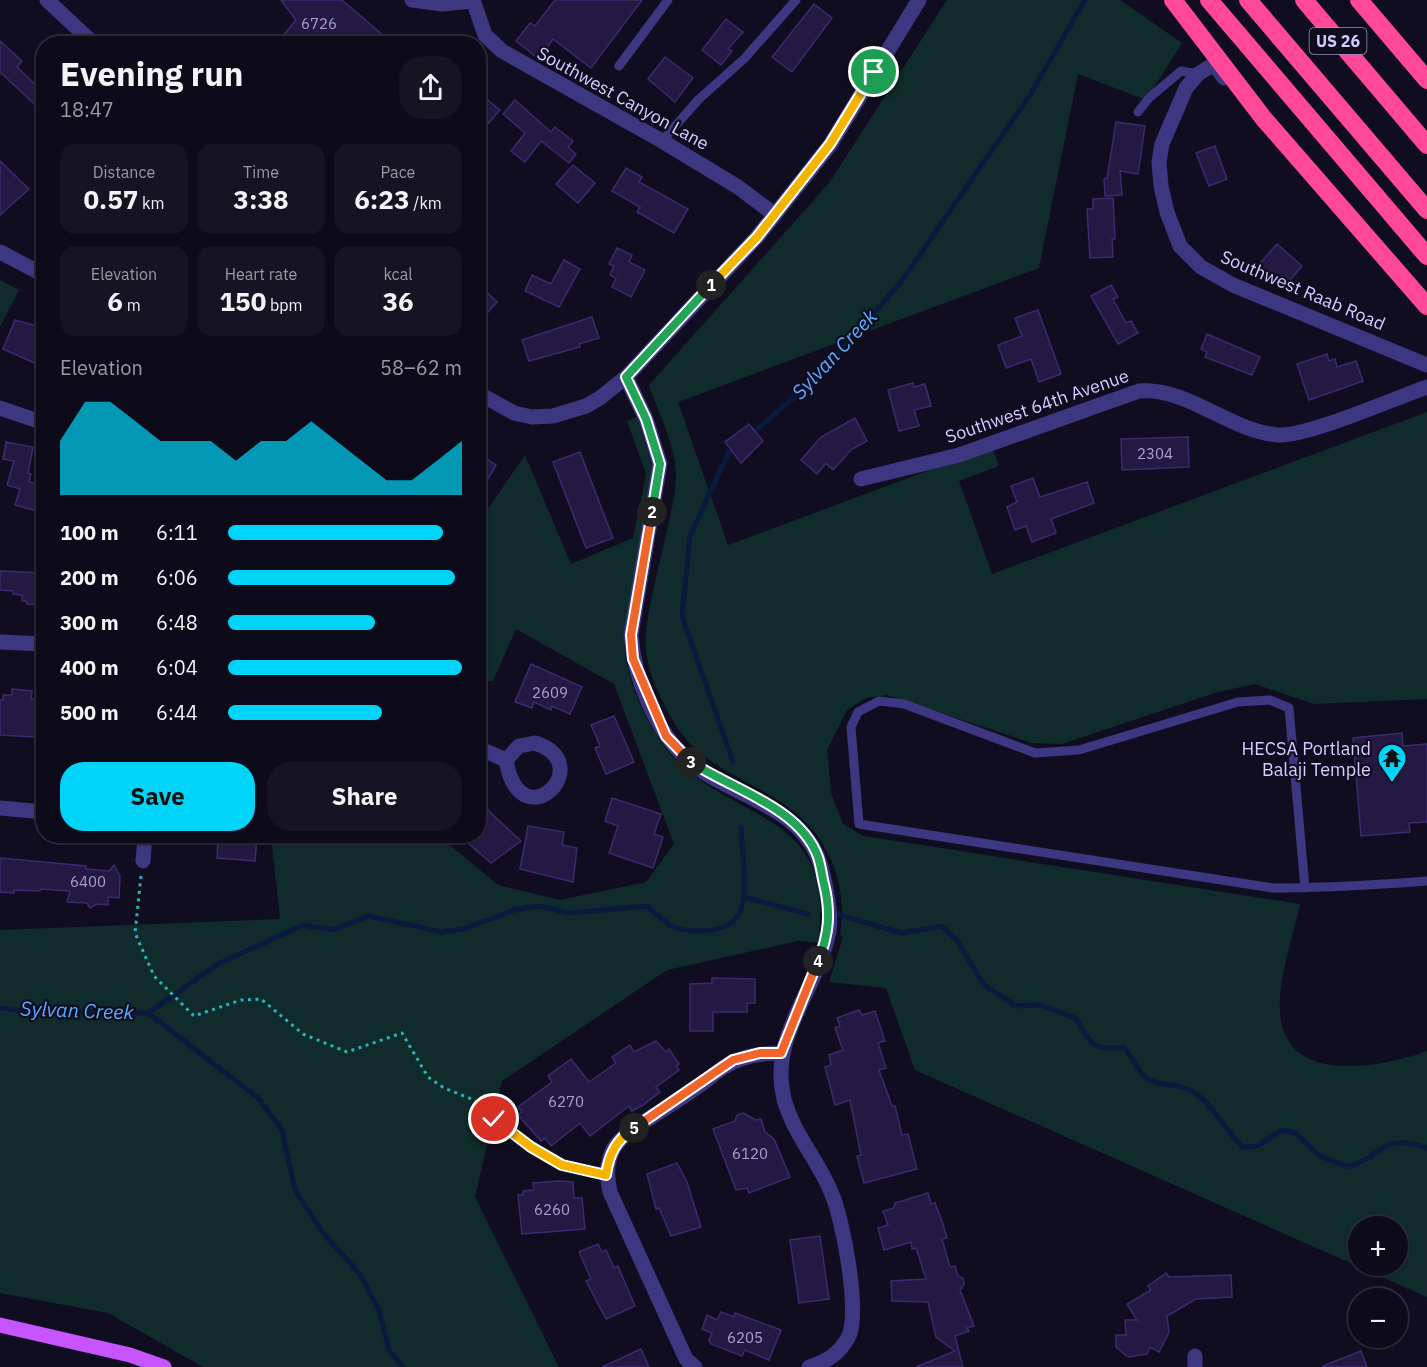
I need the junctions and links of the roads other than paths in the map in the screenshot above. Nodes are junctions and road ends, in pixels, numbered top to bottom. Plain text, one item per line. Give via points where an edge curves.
1 (47, 0) edge
2 (412, 0) edge
3 (473, 0) edge
4 (668, 0) edge
5 (796, 0) edge
6 (919, 0) edge
7 (1173, 0) edge
8 (1209, 0) edge
9 (1248, 0) edge
10 (1304, 0) edge
11 (1359, 0) edge
12 (85, 36) edge
13 (619, 66) dead end
14 (1198, 74) junction
15 (1427, 80) edge
16 (1227, 81) dead end
17 (1138, 112) dead end
18 (662, 141) junction
19 (1427, 145) edge
20 (1427, 210) edge
21 (774, 214) junction
22 (0, 252) edge
23 (1427, 256) edge
24 (36, 271) edge
25 (1427, 306) edge
26 (1427, 365) edge
27 (626, 377) junction
28 (1427, 387) edge
29 (486, 397) edge
30 (0, 408) edge
31 (36, 420) edge
32 (861, 479) dead end
33 (0, 642) edge
34 (36, 644) edge
35 (486, 751) edge
36 (506, 760) dead end
37 (0, 808) edge
38 (36, 811) edge
39 (145, 843) edge
40 (142, 861) road end
41 (1427, 881) edge
42 (1305, 888) junction
43 (781, 1053) junction
44 (0, 1325) edge
45 (164, 1367) edge
46 (695, 1367) edge
47 (809, 1367) edge

1 - 12 street
2 - 3 street via 442,4
3 - 18 street, Southwest Canyon Lane via 485,35 502,51
4 - 13 lane
5 - 18 lane
6 - 21 street via 830,144
7 - 25 highway via 1264,119
8 - 23 highway
9 - 20 highway
10 - 19 highway, US 26
11 - 15 highway, US 26
14 - 16 street via 1214,64
14 - 17 lane via 1181,71
14 - 26 street, Southwest Raab Road via 1183,95 1162,144 1159,162 1164,202 1180,246 1201,267 1233,285
18 - 21 street, Southwest Canyon Lane
21 - 27 street
22 - 24 street
27 - 29 street via 593,402 554,416 514,413
27 - 43 street via 646,419 660,464 631,635 633,659 666,736 688,760 774,809 802,831 818,856 829,930
28 - 32 street, Southwest 64th Avenue via 1288,435 1258,431 1161,392 1138,391 959,455
30 - 31 street
33 - 34 street
35 - 36 street
37 - 38 street
39 - 40 street
41 - 42 lane
42 - 42 lane via 1273,888 859,824 851,727 858,712 879,702 904,704 1035,753 1079,750 1239,702 1270,700 1289,708
43 - 46 street via 760,1053 733,1060 628,1132 612,1151 606,1175 610,1192 686,1359
43 - 47 street via 783,1098 794,1127 831,1192 841,1221 854,1312 849,1337 831,1360
44 - 45 main road via 130,1355

